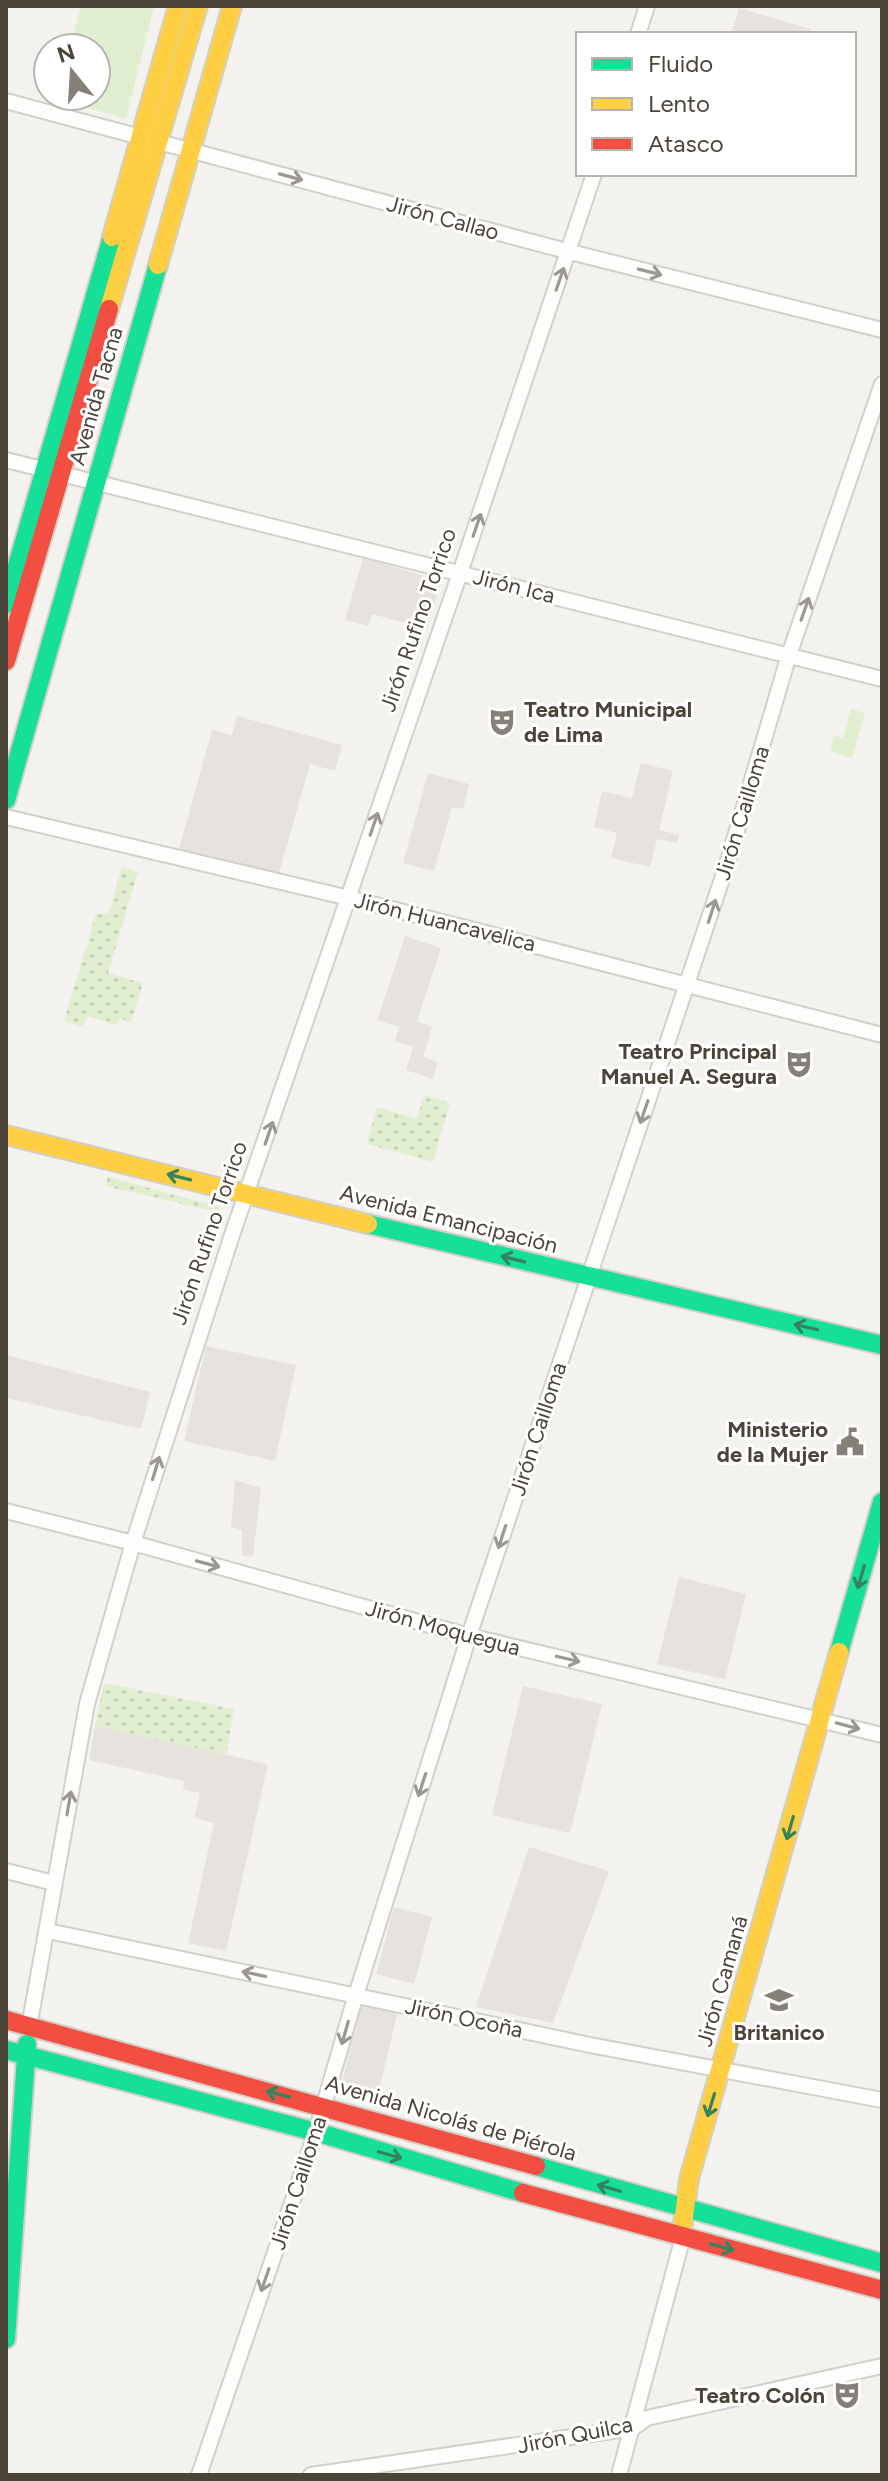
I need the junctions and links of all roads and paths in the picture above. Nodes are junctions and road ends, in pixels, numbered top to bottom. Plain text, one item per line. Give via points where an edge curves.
1 (178, 6) edge
2 (198, 6) edge
3 (232, 6) edge
4 (647, 6) edge
5 (639, 32) edge
6 (6, 101) edge
7 (149, 139) junction
8 (191, 150) junction
9 (593, 176) edge
10 (570, 252) junction
11 (882, 330) edge
12 (882, 384) edge
13 (6, 460) edge
14 (53, 472) junction
15 (96, 482) junction
16 (460, 573) junction
17 (6, 604) edge
18 (789, 655) junction
19 (6, 661) edge
20 (882, 679) edge
21 (8, 811) edge
22 (349, 898) junction
23 (687, 985) junction
24 (882, 1035) edge
25 (6, 1135) edge
26 (247, 1193) junction
27 (589, 1277) junction
28 (882, 1345) edge
29 (882, 1502) edge
30 (6, 1511) edge
31 (133, 1543) junction
32 (469, 1636) junction
33 (821, 1718) junction
34 (882, 1735) edge
35 (6, 1871) edge
36 (54, 1883) junction
37 (48, 1931) junction
38 (356, 1995) junction
39 (6, 2020) edge
40 (29, 2027) junction
41 (6, 2050) edge
42 (25, 2055) junction
43 (722, 2069) junction
44 (882, 2100) edge
45 (323, 2106) junction
46 (316, 2132) junction
47 (684, 2209) junction
48 (683, 2237) junction
49 (882, 2263) edge
50 (882, 2290) edge
51 (6, 2339) edge
52 (882, 2366) edge
53 (633, 2428) junction
54 (199, 2475) edge
55 (311, 2475) edge
56 (619, 2475) edge

1 - 7 main road, Avenida Tacna
2 - 7 main road, Avenida Tacna
3 - 8 main road, Avenida Tacna
4 - 5 street
6 - 7 street, Jirón Callao
7 - 8 street, Jirón Callao
7 - 14 main road, Avenida Tacna
8 -> 10 street, Jirón Callao
8 - 15 main road, Avenida Tacna
9 - 10 street, Jirón Rufino Torrico
10 -> 11 street, Jirón Callao
16 -> 10 street, Jirón Rufino Torrico
18 -> 12 street, Jirón Cailloma
13 - 14 street, Jirón Ica
14 - 15 street, Jirón Ica
14 - 17 main road, Avenida Tacna
14 - 19 main road, Avenida Tacna
15 - 16 street, Jirón Ica
15 - 21 main road, Avenida Tacna
16 - 18 street, Jirón Ica
22 -> 16 street, Jirón Rufino Torrico
18 - 20 street, Jirón Ica
23 -> 18 street, Jirón Cailloma
21 - 22 street, Jirón Huancavelica
22 - 23 street, Jirón Huancavelica
26 -> 22 street, Jirón Rufino Torrico
23 - 24 street, Jirón Huancavelica
23 -> 27 street, Jirón Cailloma
26 -> 25 main road, Avenida Emancipación
27 -> 26 main road, Avenida Emancipación
31 -> 26 street, Jirón Rufino Torrico
28 -> 27 main road, Avenida Emancipación
27 -> 32 street, Jirón Cailloma
29 -> 33 main road, Jirón Camaná
30 - 31 street, Jirón Moquegua
31 -> 32 street, Jirón Moquegua
36 -> 31 street, Jirón Rufino Torrico via 87,1704
32 -> 33 street, Jirón Moquegua
32 -> 38 street, Jirón Cailloma
33 -> 34 street, Jirón Moquegua
33 -> 43 main road, Jirón Camaná
35 - 36 street
36 - 37 street, Jirón Rufino Torrico
38 -> 37 street, Jirón Ocoña
37 - 40 street, Jirón Rufino Torrico
38 - 43 street, Jirón Ocoña
38 -> 45 street, Jirón Cailloma
39 - 40 main road, Avenida Nicolás de Piérola
40 - 42 main road, Jirón Rufino Torrico
45 -> 40 main road, Avenida Nicolás de Piérola
41 - 42 main road
42 - 46 main road
42 - 51 main road, Jirón Rufino Torrico
43 - 44 street, Jirón Ocoña
43 -> 47 main road, Jirón Camaná
45 - 46 street, Jirón Cailloma
47 -> 45 main road, Avenida Nicolás de Piérola
46 -> 48 main road
46 -> 54 street, Jirón Cailloma
47 - 48 main road, Jirón Camaná
47 - 49 main road, Avenida Nicolás de Piérola
48 -> 50 main road
48 - 53 street, Jirón Camaná
52 - 53 street, Jirón Quilca via 647,2418
53 - 55 street, Jirón Quilca
53 - 56 street, Jirón Camaná

